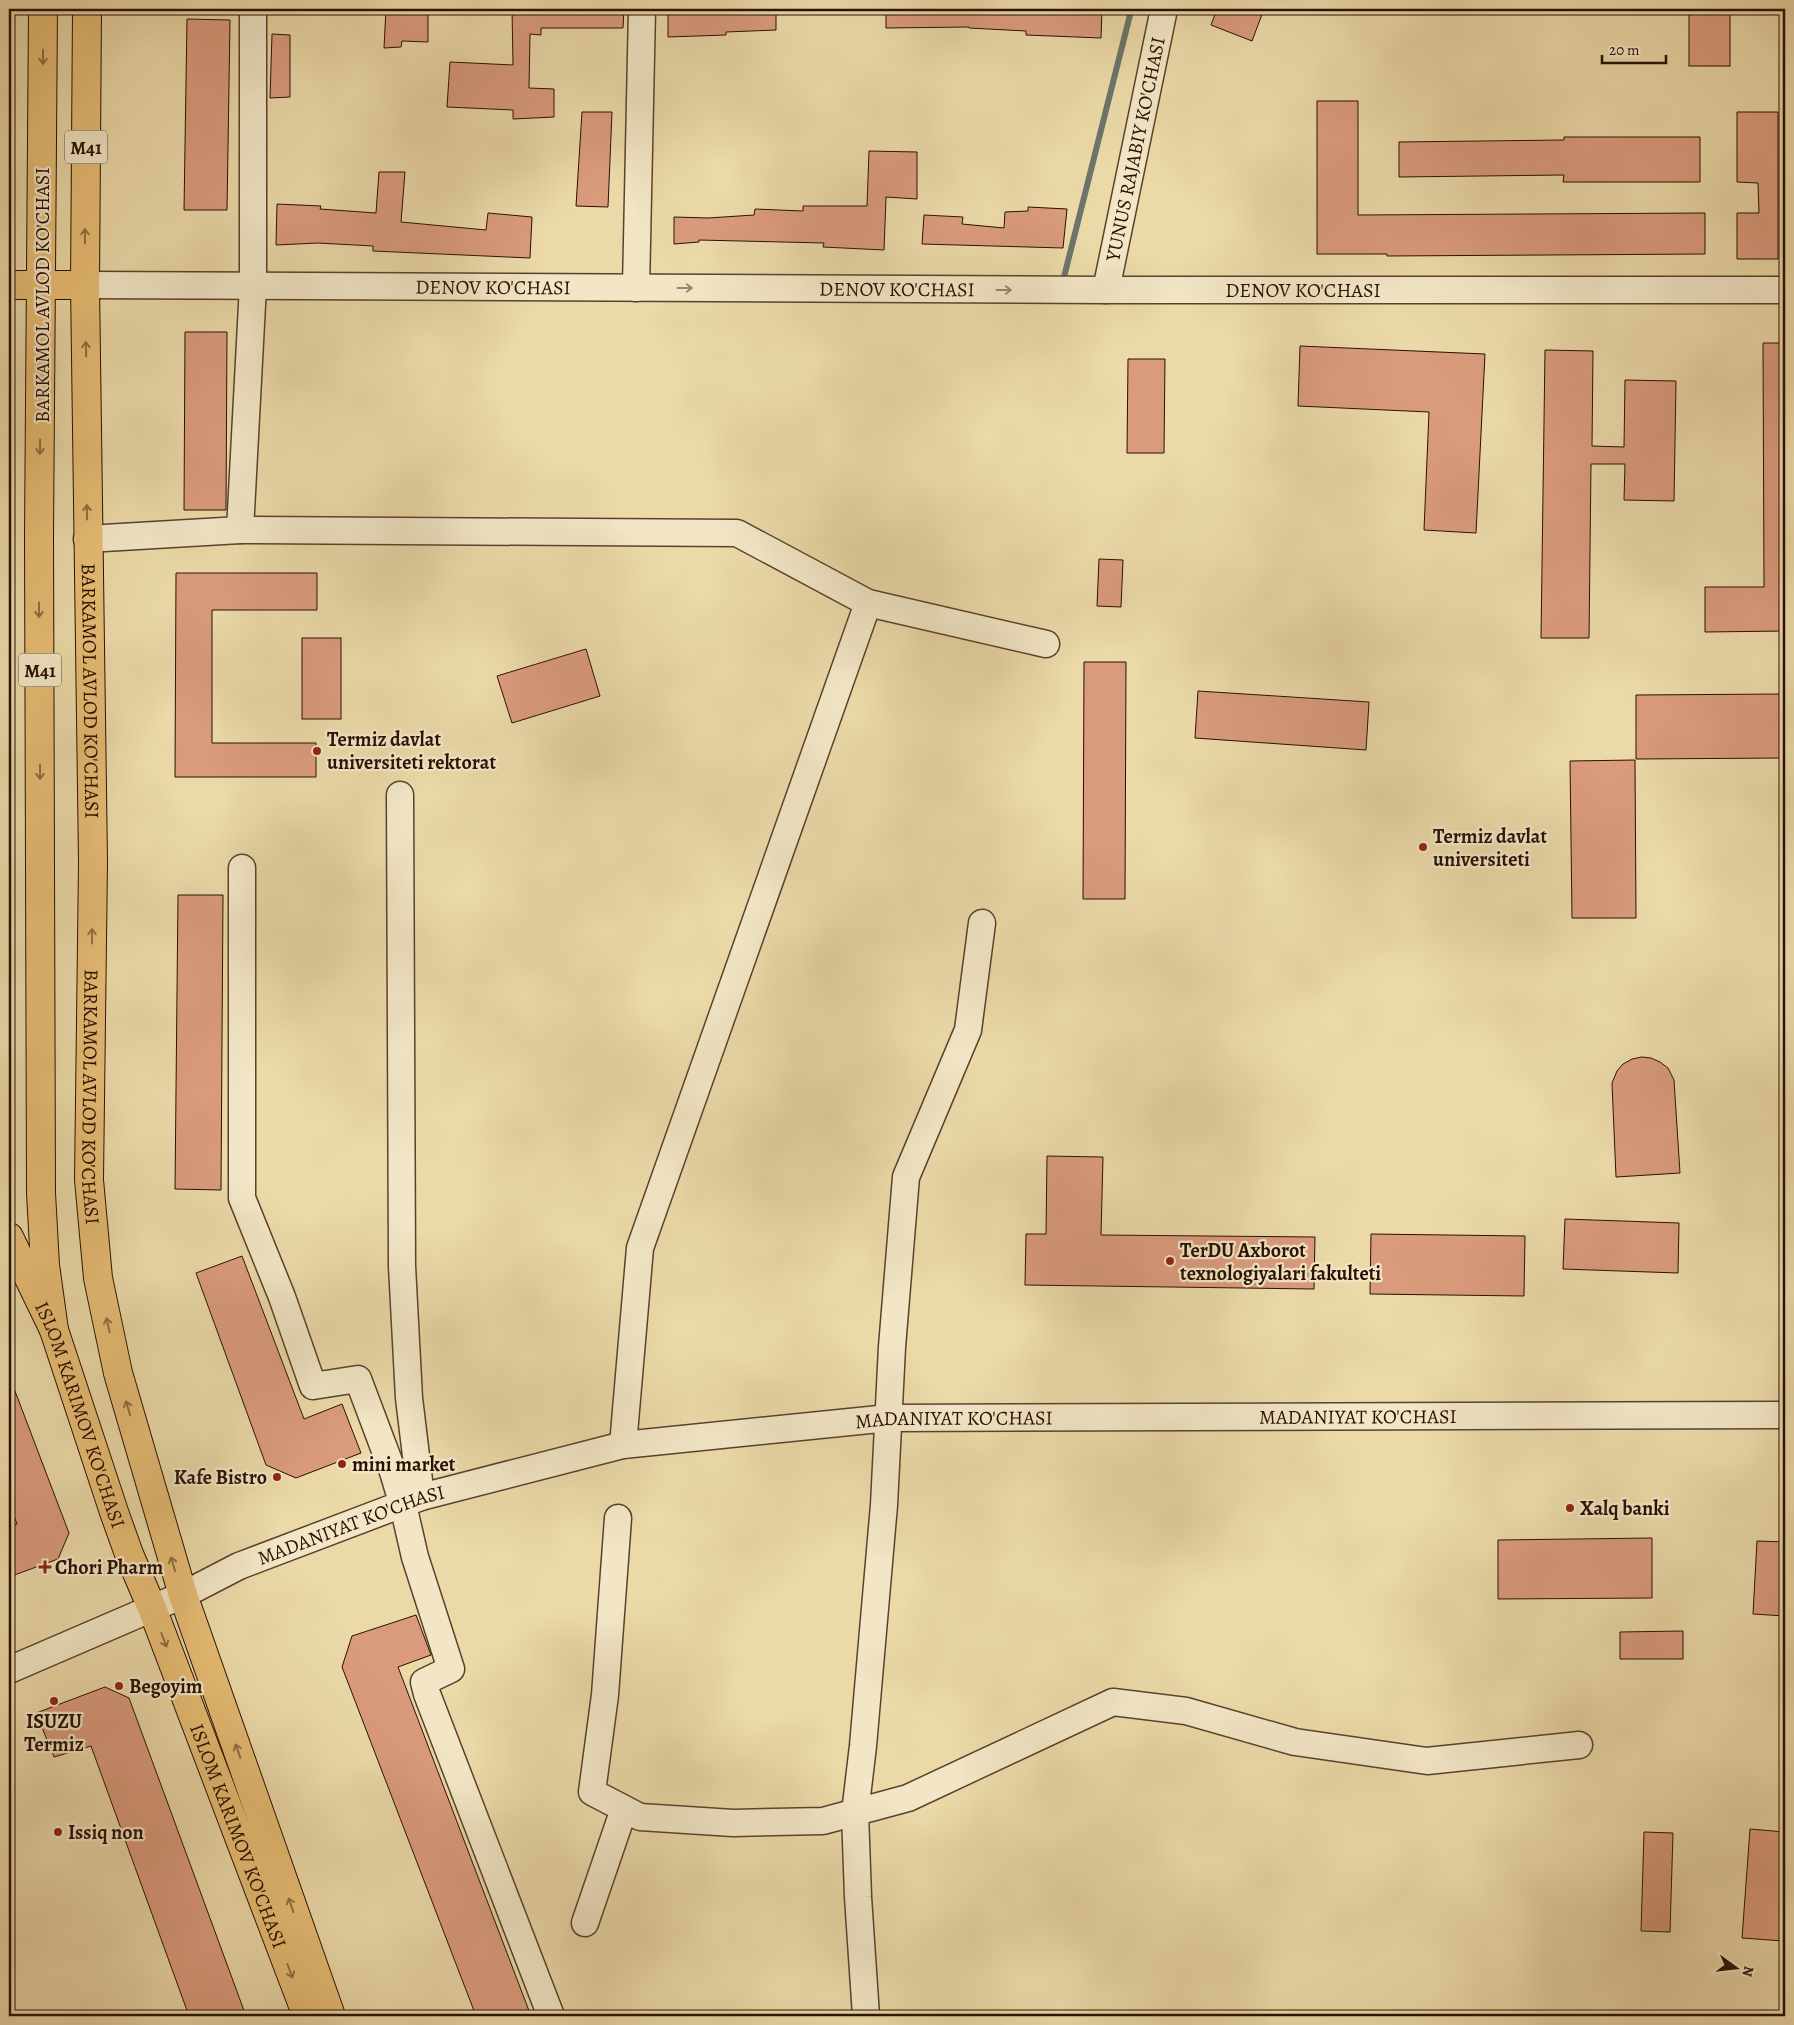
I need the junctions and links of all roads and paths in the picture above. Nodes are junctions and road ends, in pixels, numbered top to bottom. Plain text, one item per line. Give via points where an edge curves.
1 (43, 9) edge
2 (87, 9) edge
3 (253, 9) edge
4 (642, 9) edge
5 (1164, 9) edge
6 (9, 285) edge
7 (42, 285) junction
8 (85, 285) junction
9 (253, 286) junction
10 (636, 288) junction
11 (1106, 290) junction
12 (1785, 290) edge
13 (240, 530) junction
14 (88, 539) junction
15 (868, 603) junction
16 (1046, 644) dead end
17 (400, 796) dead end
18 (242, 868) dead end
19 (982, 923) dead end
20 (9, 1237) edge
21 (54, 1330) junction
22 (118, 1373) joint
23 (1785, 1415) edge
24 (889, 1418) junction
25 (623, 1445) junction
26 (412, 1501) junction
27 (618, 1518) dead end
28 (183, 1595) junction
29 (152, 1608) junction
30 (9, 1670) edge
31 (1579, 1745) dead end
32 (624, 1809) junction
33 (855, 1813) junction
34 (585, 1923) dead end
35 (307, 2016) edge
36 (331, 2016) edge
37 (551, 2016) edge
38 (866, 2016) edge

1 -> 7 main road, BARKAMOL AVLOD KO'CHASI / M41
8 -> 2 main road, BARKAMOL AVLOD KO'CHASI / M41
3 - 9 street
4 - 10 street
5 - 11 street, YUNUS RAJABIY KO'CHASI
6 - 7 main road, DENOV KO'CHASI
7 - 8 main road, DENOV KO'CHASI
7 -> 21 main road, BARKAMOL AVLOD KO'CHASI / M41 via 39,536 41,1183 45,1266
8 - 9 street, DENOV KO'CHASI
14 -> 8 main road, BARKAMOL AVLOD KO'CHASI / M41
9 - 10 street, DENOV KO'CHASI
9 - 13 street
10 -> 11 street, DENOV KO'CHASI
11 - 12 street, DENOV KO'CHASI
13 - 14 street
13 - 15 street via 737,532
22 -> 14 main road, BARKAMOL AVLOD KO'CHASI / M41 via 98,1278 89,1180 93,862
15 - 16 street
15 - 25 street via 640,1248
17 - 26 street via 402,1266
18 - 26 street via 242,1198 313,1386 358,1379 393,1472
19 - 24 street via 968,1030 906,1176
20 - 21 main road, ISLOM KARIMOV KO'CHASI
21 - 29 main road, ISLOM KARIMOV KO'CHASI / M41 via 117,1520
28 -> 22 main road, ISLOM KARIMOV KO'CHASI / M41
23 - 24 street, MADANIYAT KO'CHASI
24 - 25 street, MADANIYAT KO'CHASI
24 - 33 street
25 - 26 street, MADANIYAT KO'CHASI
26 - 28 street, MADANIYAT KO'CHASI via 239,1566
26 - 37 street via 415,1557 451,1669 424,1682
27 - 32 street via 605,1694 592,1792
28 - 29 street, MADANIYAT KO'CHASI
36 -> 28 main road, ISLOM KARIMOV KO'CHASI / M41
29 - 30 street, MADANIYAT KO'CHASI
29 -> 35 main road, ISLOM KARIMOV KO'CHASI / M41
31 - 33 street via 1427,1761 1295,1742 1186,1712 1112,1702 908,1798
32 - 33 street via 640,1817 733,1823 823,1821
32 - 34 street
33 - 38 street

